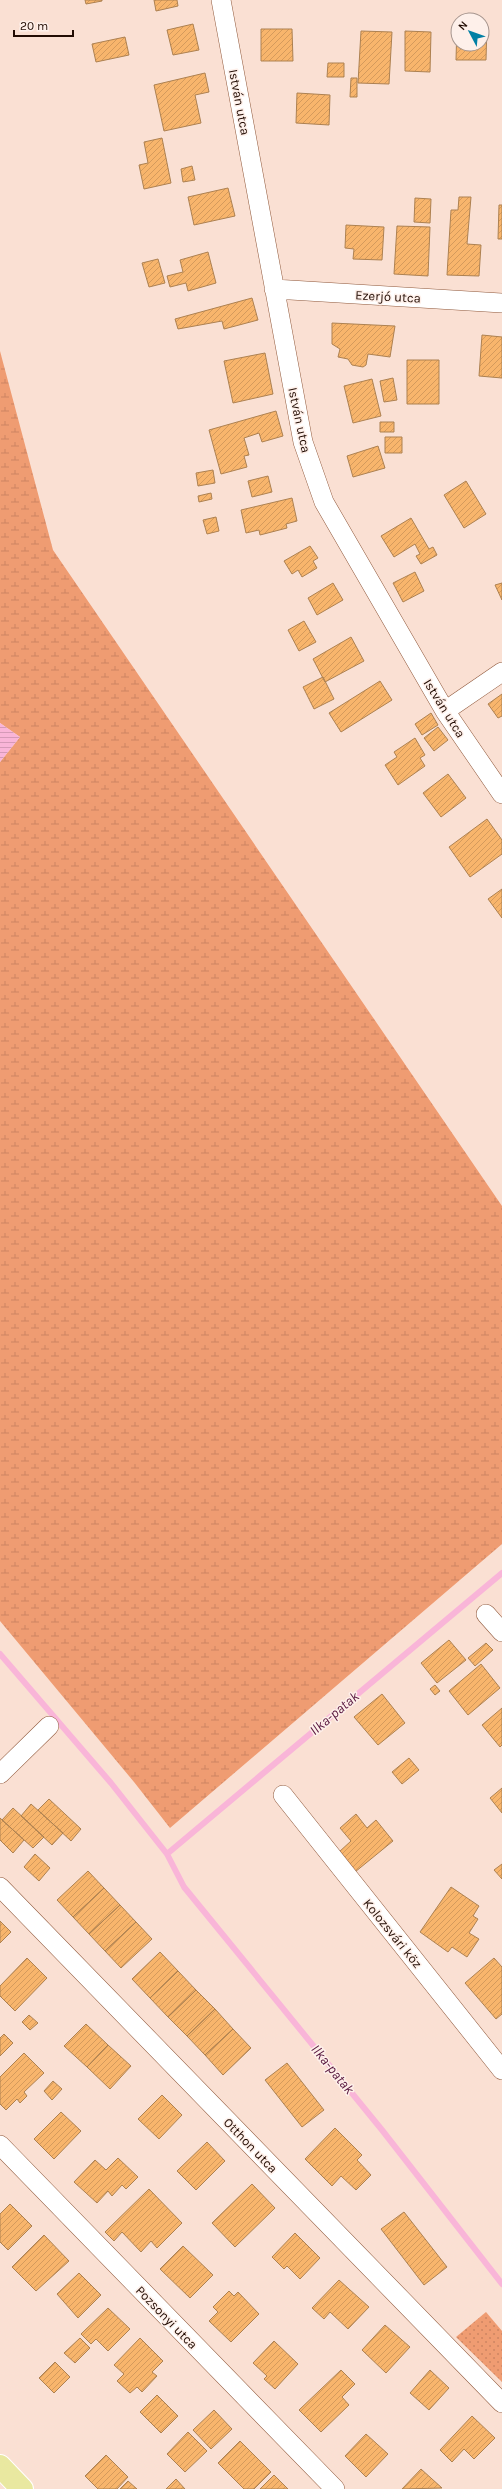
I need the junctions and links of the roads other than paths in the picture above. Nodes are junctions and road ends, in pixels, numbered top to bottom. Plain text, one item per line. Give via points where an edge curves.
1 (221, 0) edge
2 (274, 290) junction
3 (502, 303) edge
4 (502, 672) edge
5 (445, 711) junction
6 (502, 794) edge
7 (486, 1614) dead end
8 (502, 1632) edge
9 (50, 1726) dead end
10 (0, 1774) edge
11 (283, 1795) dead end
12 (0, 1887) edge
13 (502, 2070) edge
14 (0, 2145) edge
15 (502, 2403) edge
16 (0, 2466) edge
17 (19, 2488) edge
18 (335, 2489) edge

1 - 2 street, István utca
2 - 3 street, Ezerjó utca
2 - 5 street, István utca via 303,442 324,502
4 - 5 street
5 - 6 street, István utca
7 - 8 street
9 - 10 street
11 - 13 street, Kolozsvári köz
12 - 15 street, Otthon utca
14 - 18 street, Pozsonyi utca
16 - 17 main road

